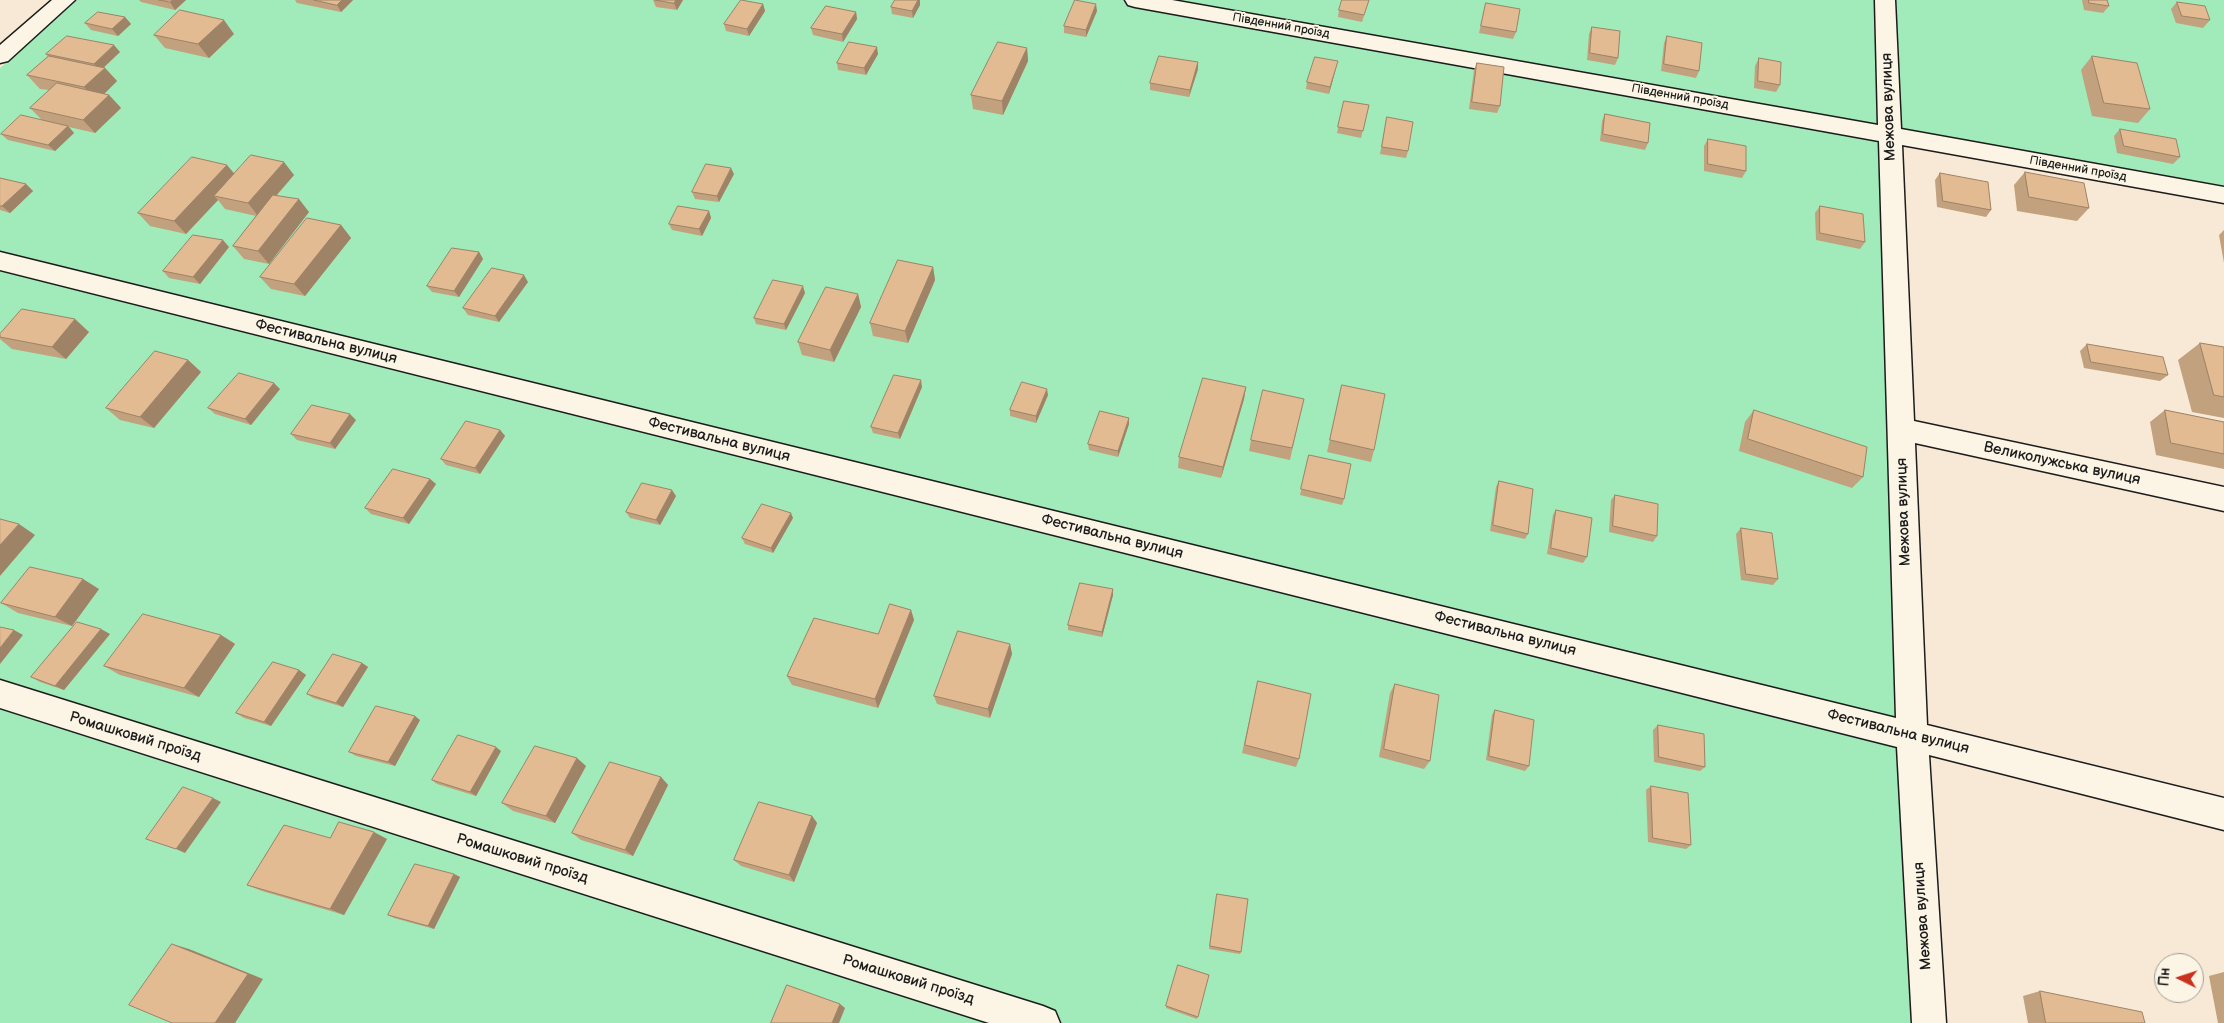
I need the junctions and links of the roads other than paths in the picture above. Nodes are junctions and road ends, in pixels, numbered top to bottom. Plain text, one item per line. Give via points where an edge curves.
1 (65, 0) edge
2 (1135, 0) edge
3 (1885, 0) edge
4 (0, 56) edge
5 (1891, 135) junction
6 (2224, 195) edge
7 (0, 261) edge
8 (1900, 429) junction
9 (2224, 499) edge
10 (0, 694) edge
11 (1912, 735) junction
12 (2224, 814) edge
13 (1043, 1023) edge
14 (1929, 1023) edge

1 - 4 street
2 - 5 street, Південний проїзд
3 - 5 street, Межова вулиця
5 - 6 street, Південний проїзд
5 - 8 street, Межова вулиця
7 - 11 street, Фестивальна вулиця
8 - 9 street, Великолужська вулиця
8 - 11 street, Межова вулиця
10 - 13 street, Ромашковий проїзд
11 - 12 street, Фестивальна вулиця
11 - 14 street, Межова вулиця

